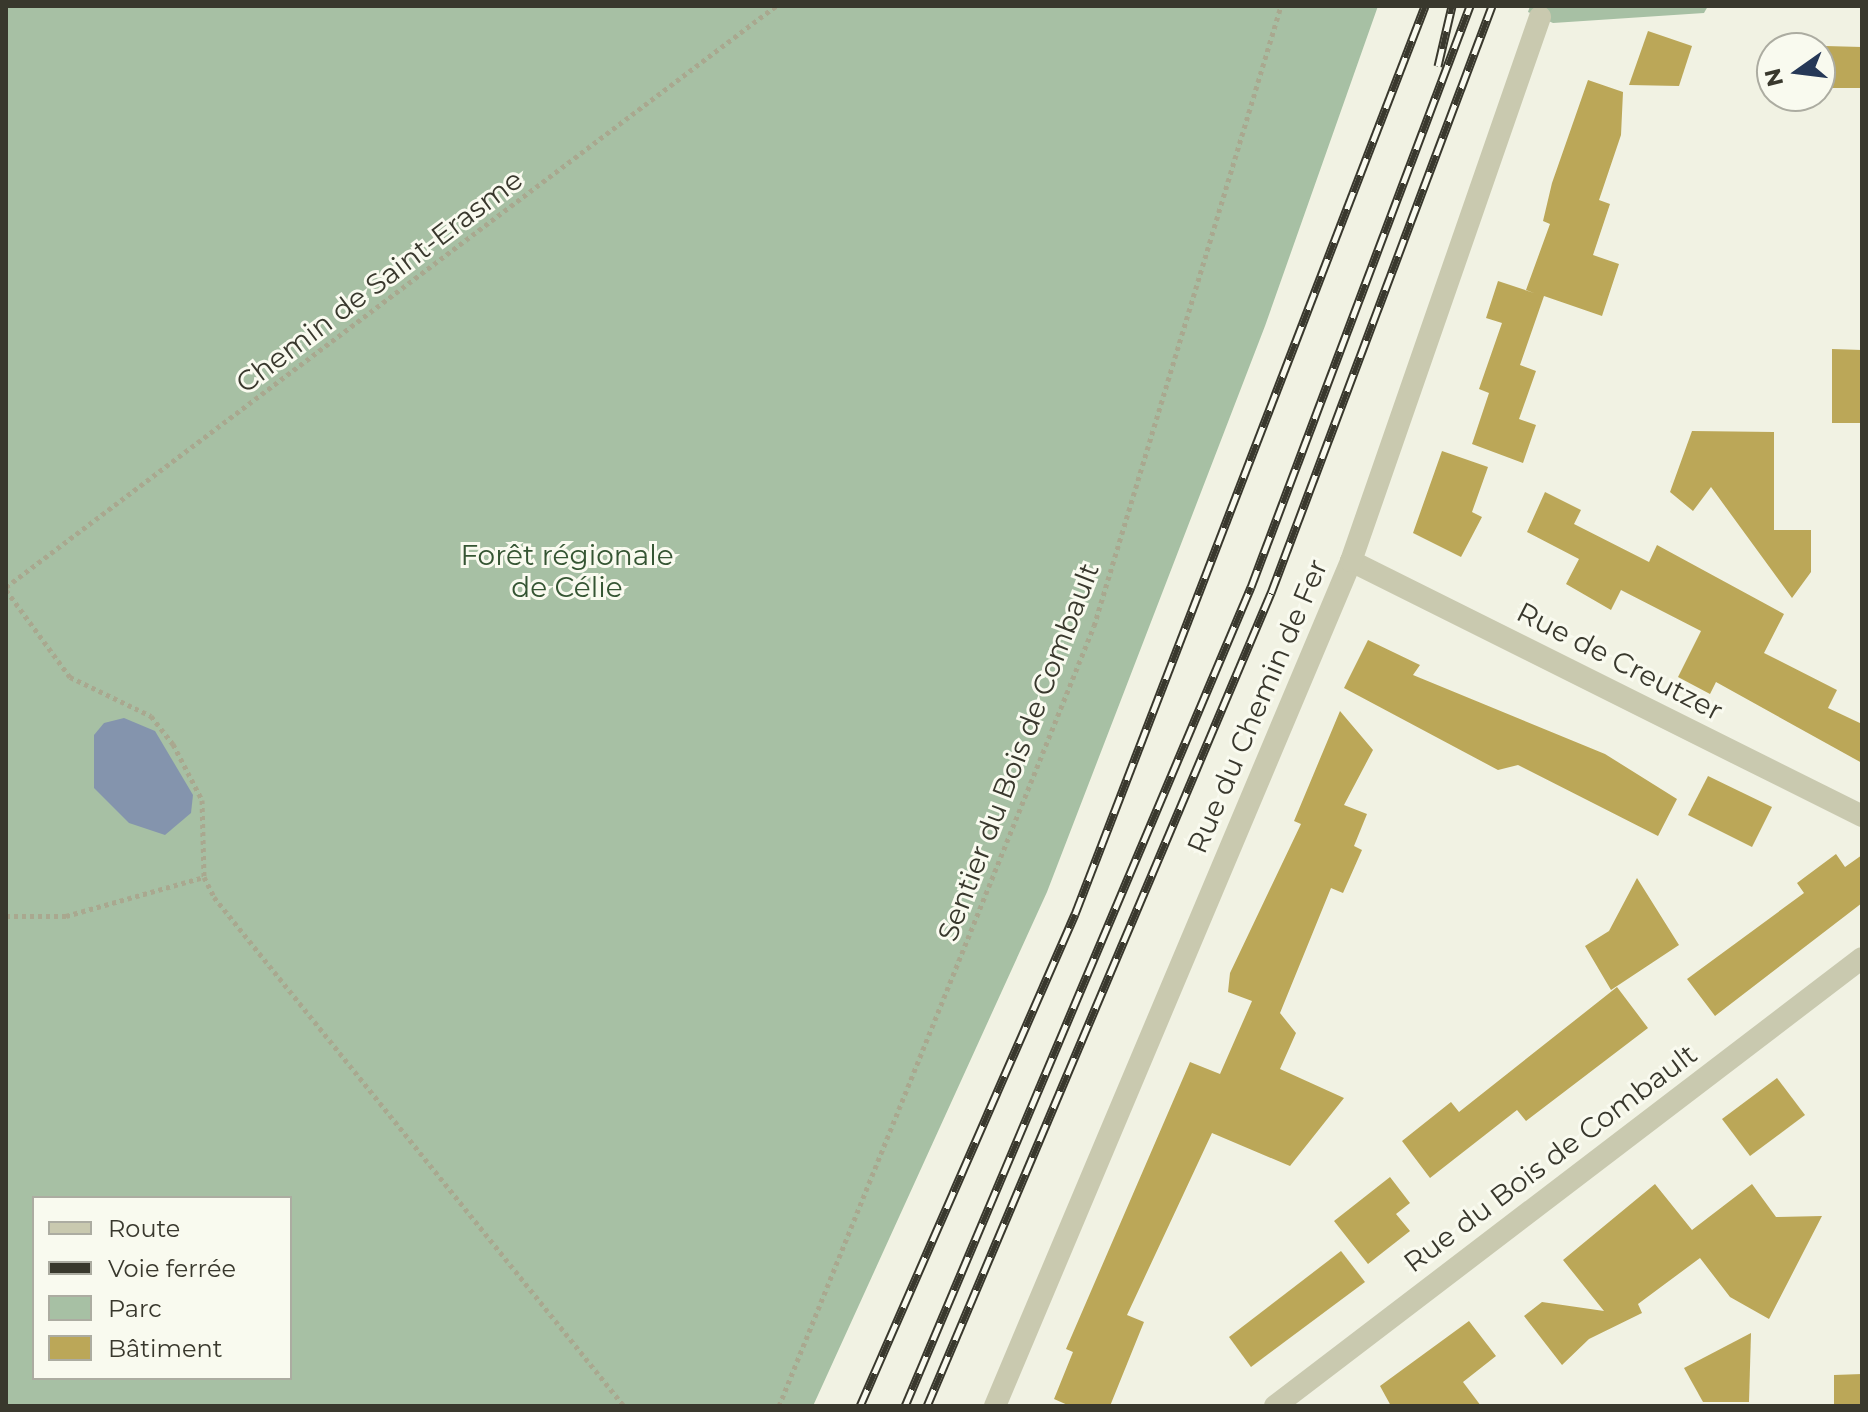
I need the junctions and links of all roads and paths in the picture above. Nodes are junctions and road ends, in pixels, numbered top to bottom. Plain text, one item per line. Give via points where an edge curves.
1 (776, 6) edge
2 (1281, 6) edge
3 (1540, 17) dead end
4 (1351, 561) junction
5 (6, 589) edge
6 (1862, 816) edge
7 (204, 877) junction
8 (6, 916) edge
9 (1862, 958) edge
10 (624, 1406) edge
11 (779, 1406) edge
12 (995, 1406) edge
13 (1275, 1406) edge

1 - 5 path, Chemin de Saint-Erasme
2 - 11 path, Sentier du Bois de Combault via 1094,626
3 - 4 street, Rue du Chemin de Fer
4 - 6 street, Rue de Creutzer
4 - 12 street, Rue du Chemin de Fer
5 - 7 path via 70,677 151,716 173,744 202,800
7 - 8 path via 66,916
7 - 10 path
9 - 13 street, Rue du Bois de Combault

